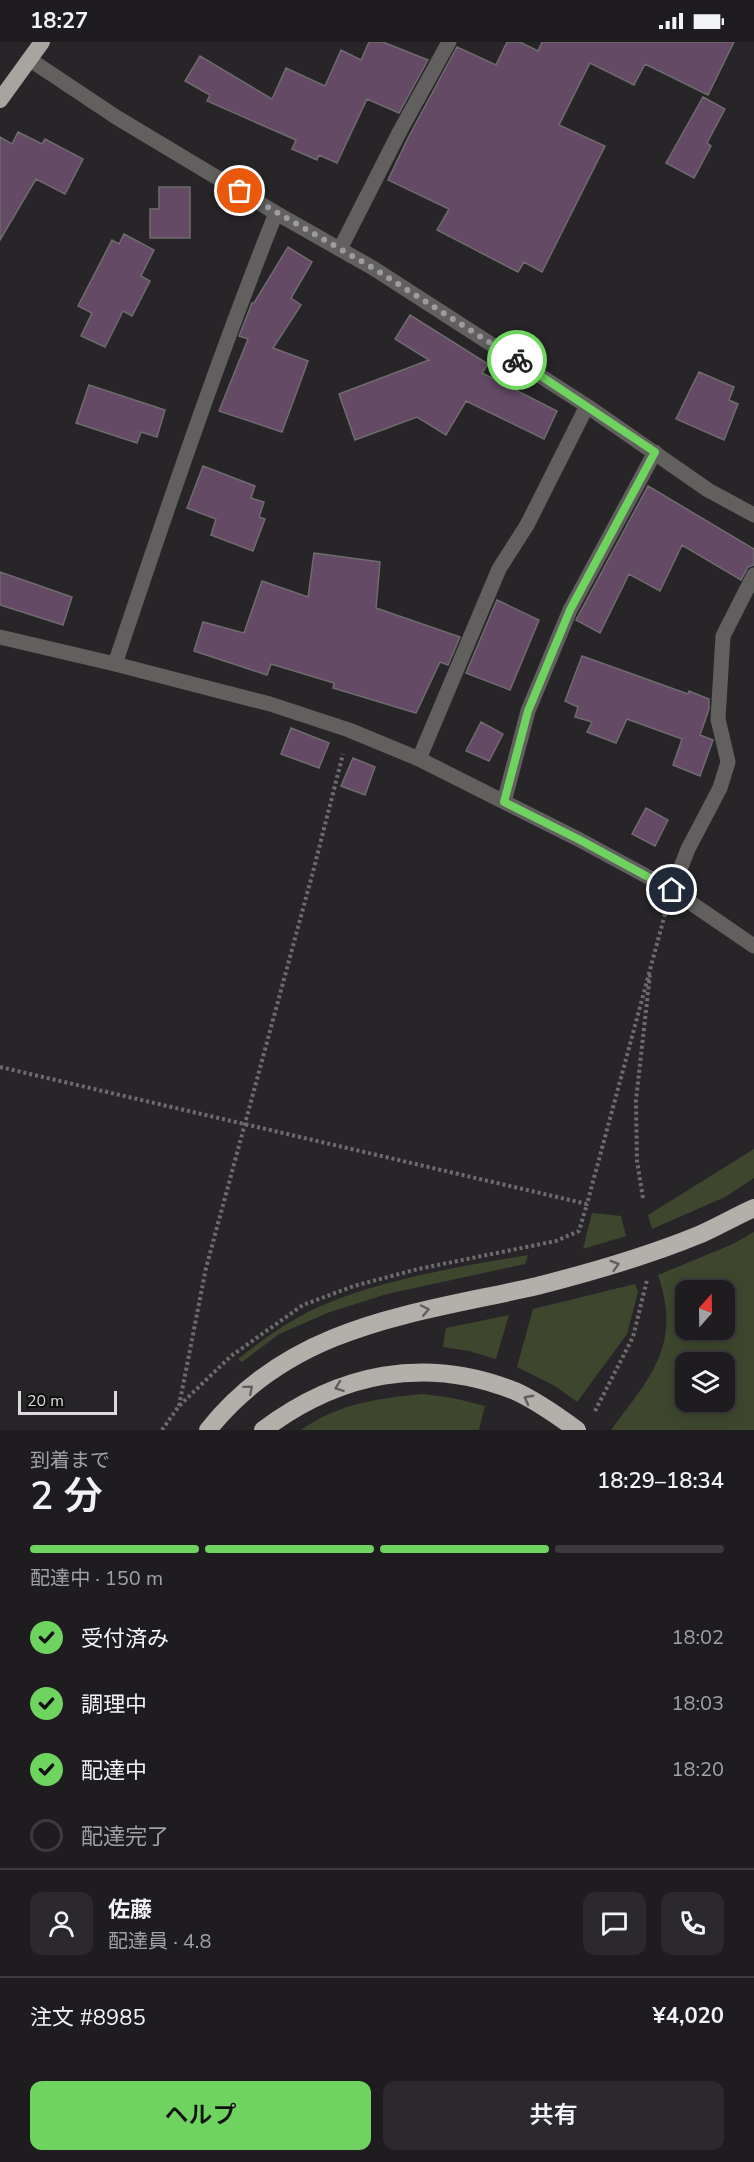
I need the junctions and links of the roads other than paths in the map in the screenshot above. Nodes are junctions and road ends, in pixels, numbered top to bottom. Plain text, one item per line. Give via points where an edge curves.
1 (42, 42) edge
2 (449, 42) edge
3 (29, 59) junction
4 (0, 100) edge
5 (276, 213) junction
6 (340, 249) junction
7 (587, 406) junction
8 (655, 452) junction
9 (754, 515) edge
10 (754, 575) edge
11 (0, 637) edge
12 (115, 664) junction
13 (419, 759) junction
14 (504, 802) junction
15 (672, 890) junction
16 (754, 946) edge
17 (754, 1208) edge
18 (208, 1430) edge
19 (263, 1430) edge
20 (577, 1430) edge

1 - 3 highway
2 - 6 street
3 - 4 highway
3 - 5 street via 116,117
5 - 6 street
5 - 12 street via 176,481
6 - 7 street
7 - 8 street
7 - 13 street via 527,525 499,569
8 - 9 street via 708,490
8 - 14 street via 570,610 528,711
10 - 15 street via 723,636 718,719 728,762 720,788
11 - 12 street
12 - 13 street via 270,704
13 - 14 street
14 - 15 street
15 - 16 street
18 -> 17 highway via 280,1364 343,1333 396,1316 608,1267 693,1237
20 -> 19 highway via 515,1392 440,1372 361,1379 322,1394

